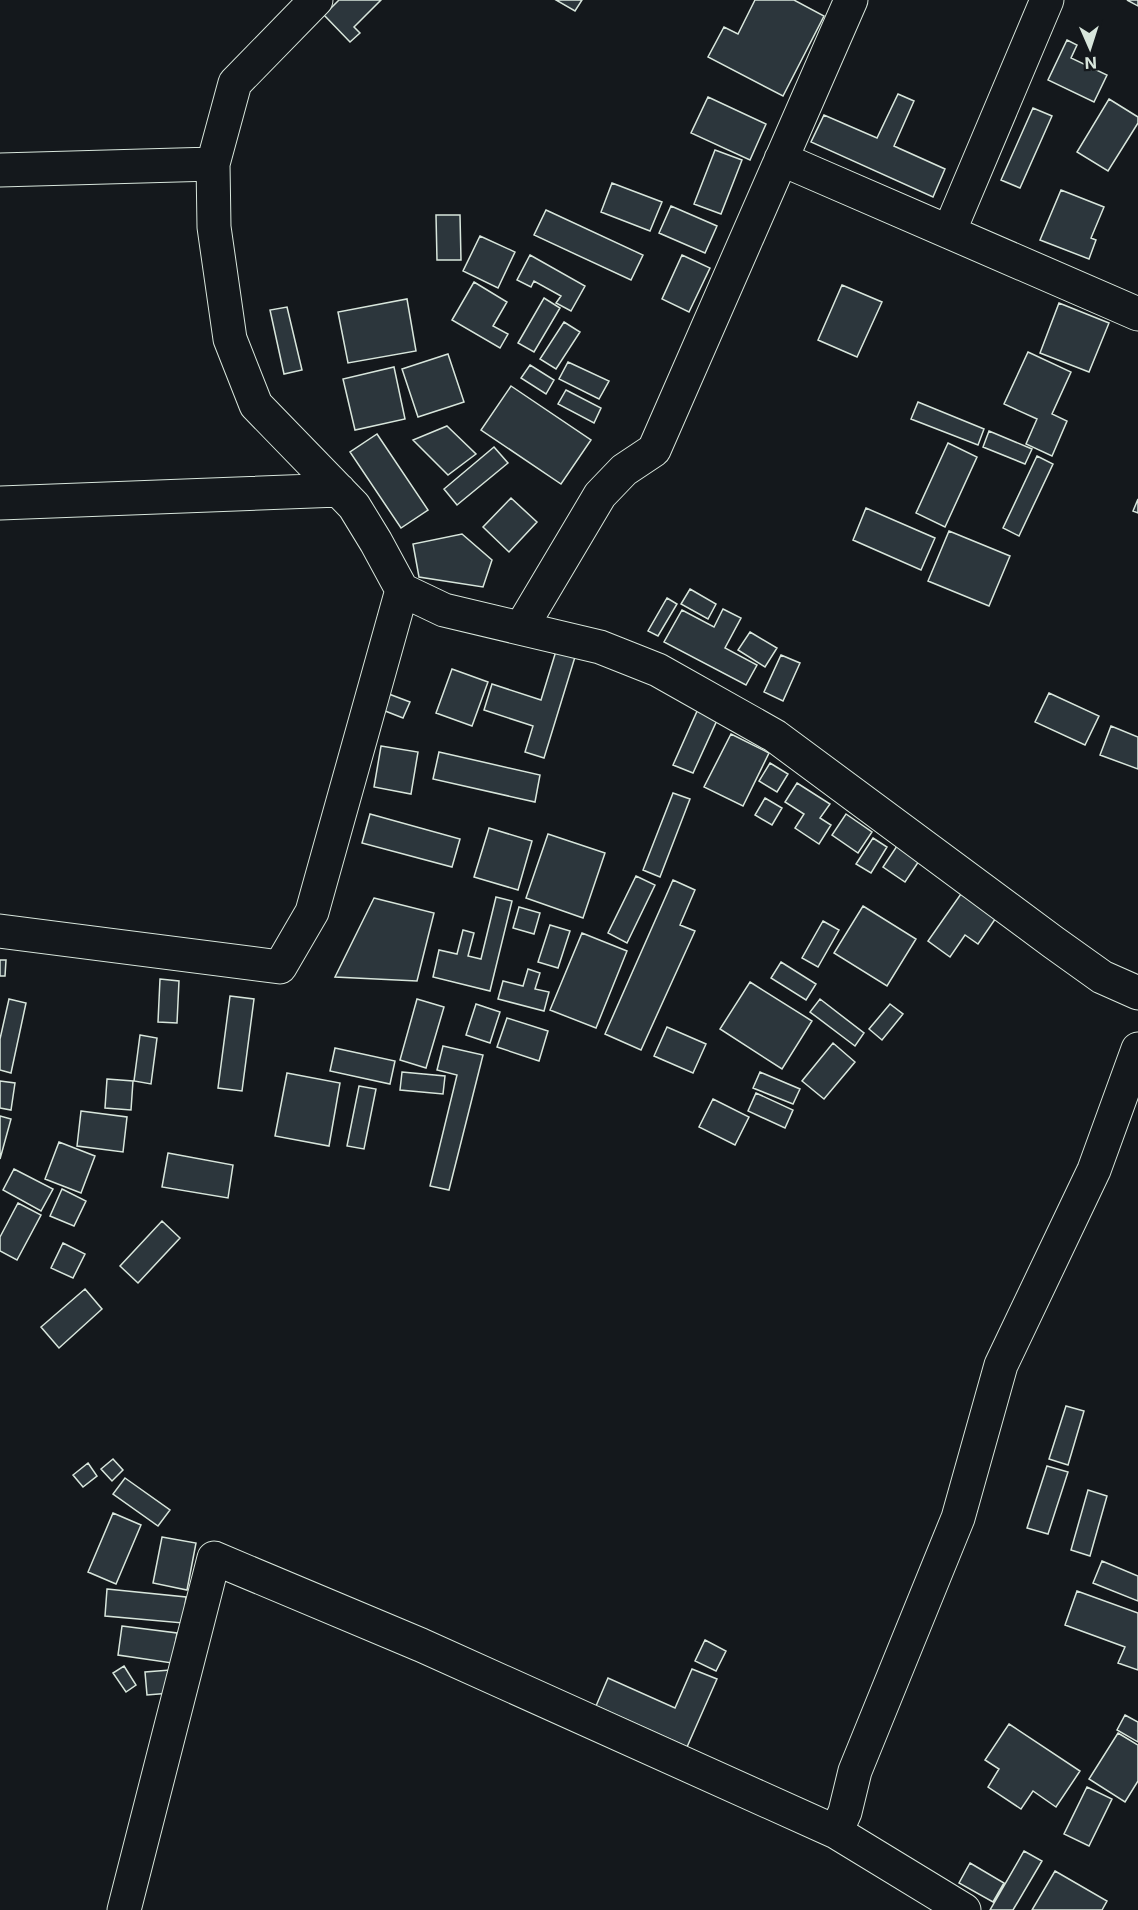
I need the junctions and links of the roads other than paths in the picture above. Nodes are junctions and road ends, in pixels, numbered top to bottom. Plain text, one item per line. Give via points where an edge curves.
1 (316, 0) edge
2 (851, 0) edge
3 (1047, 0) edge
4 (781, 159) junction
5 (213, 164) junction
6 (0, 170) edge
7 (949, 232) junction
8 (1138, 314) edge
9 (339, 490) junction
10 (0, 503) edge
11 (402, 590) junction
12 (521, 628) junction
13 (0, 932) edge
14 (1138, 993) edge
15 (1138, 1049) edge
16 (836, 1832) junction
17 (124, 1910) edge
18 (964, 1910) edge

1 - 5 street via 235,83
2 - 4 street
3 - 7 street
4 - 7 street
4 - 12 street via 654,450 624,470 600,495
5 - 6 street
5 - 9 street via 214,228 230,339 256,405
7 - 8 street
9 - 10 street
9 - 11 street via 354,506
11 - 12 street via 444,610
11 - 13 street via 312,912 280,967
12 - 14 street via 600,647 658,670 775,736 1102,977
15 - 16 street via 1094,1170 1001,1365 958,1518 855,1772
16 - 17 street via 421,1645 214,1558
16 - 18 street

